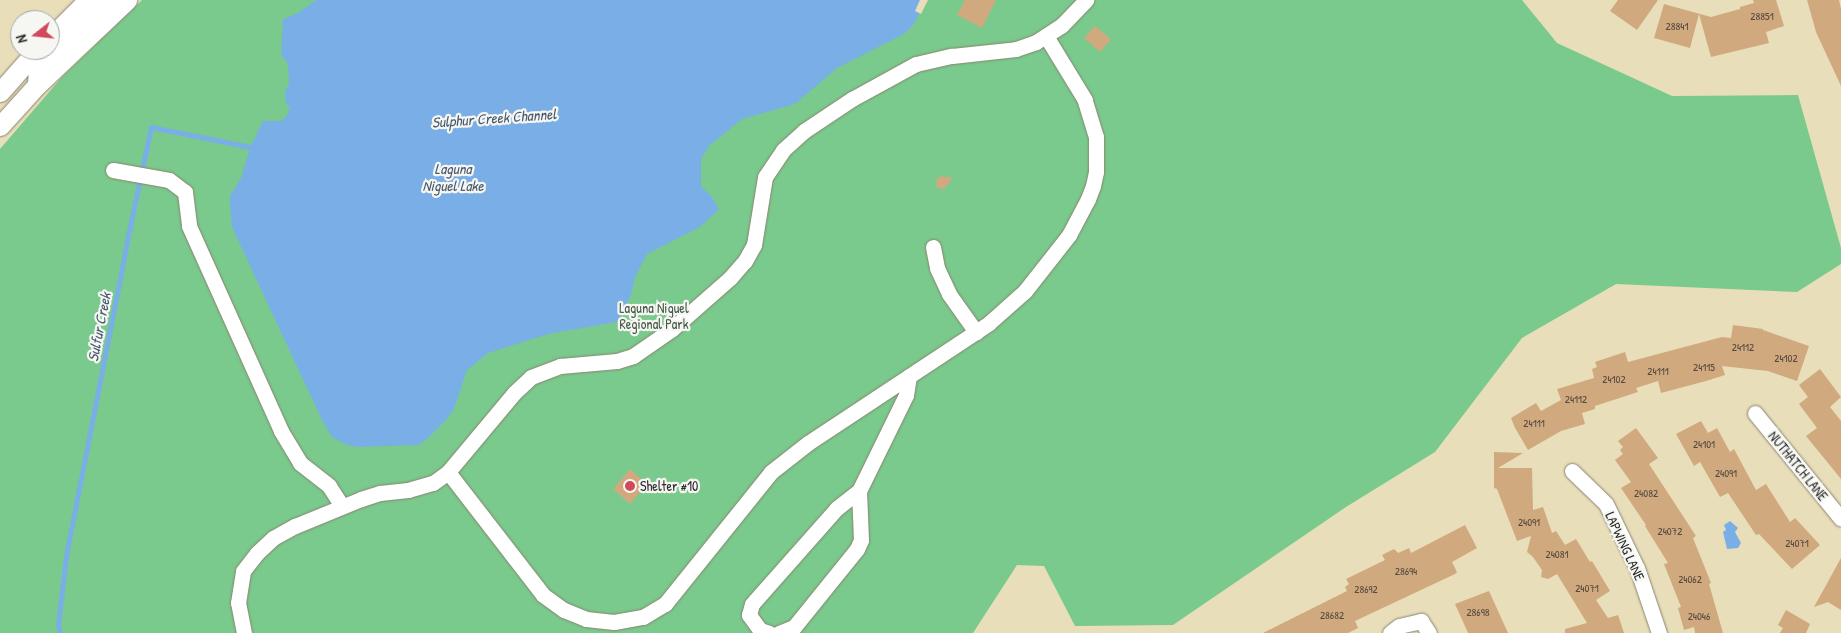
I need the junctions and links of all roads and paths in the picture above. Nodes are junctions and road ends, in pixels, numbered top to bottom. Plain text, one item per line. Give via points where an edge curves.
1 (88, 0) edge
2 (108, 0) edge
3 (127, 0) edge
4 (1086, 0) edge
5 (60, 27) edge
6 (1046, 36) junction
7 (28, 60) edge
8 (36, 85) junction
9 (0, 92) edge
10 (0, 126) edge
11 (113, 170) dead end
12 (933, 247) dead end
13 (976, 332) junction
14 (909, 376) junction
15 (1755, 413) dead end
16 (1572, 471) dead end
17 (448, 472) junction
18 (859, 491) junction
19 (342, 506) junction
20 (1841, 519) edge
21 (244, 633) edge
22 (769, 633) edge
23 (779, 633) edge
24 (1390, 633) edge
25 (1429, 633) edge
26 (1659, 633) edge

1 - 5 main road
2 - 8 main road via 38,66
3 - 8 main road
4 - 6 street
6 - 13 street via 1090,111 1097,151 1096,172 1078,221 1058,251 1025,291
6 - 17 street via 1016,49 952,56 916,64 819,119 792,141 770,168 762,190 754,245 730,278 672,329 633,356 617,362 560,366 531,377
7 - 9 main road
8 - 10 main road
11 - 19 street via 169,180 185,192 189,226 281,431 300,463 329,486
12 - 13 street via 937,268 949,294
13 - 14 street
14 - 17 street via 782,462 671,598 650,614 625,621 586,619 543,595
14 - 18 street via 906,395
15 - 20 street, NUTHATCH LANE
16 - 26 street, LAPWING LANE via 1606,504 1637,568
17 - 19 street via 424,486 380,493
18 - 22 street via 837,508 752,604 750,615 760,630
18 - 23 street via 861,540 857,549 794,626
19 - 21 street via 272,538 249,561 238,592
24 - 25 street via 1400,626 1421,621

